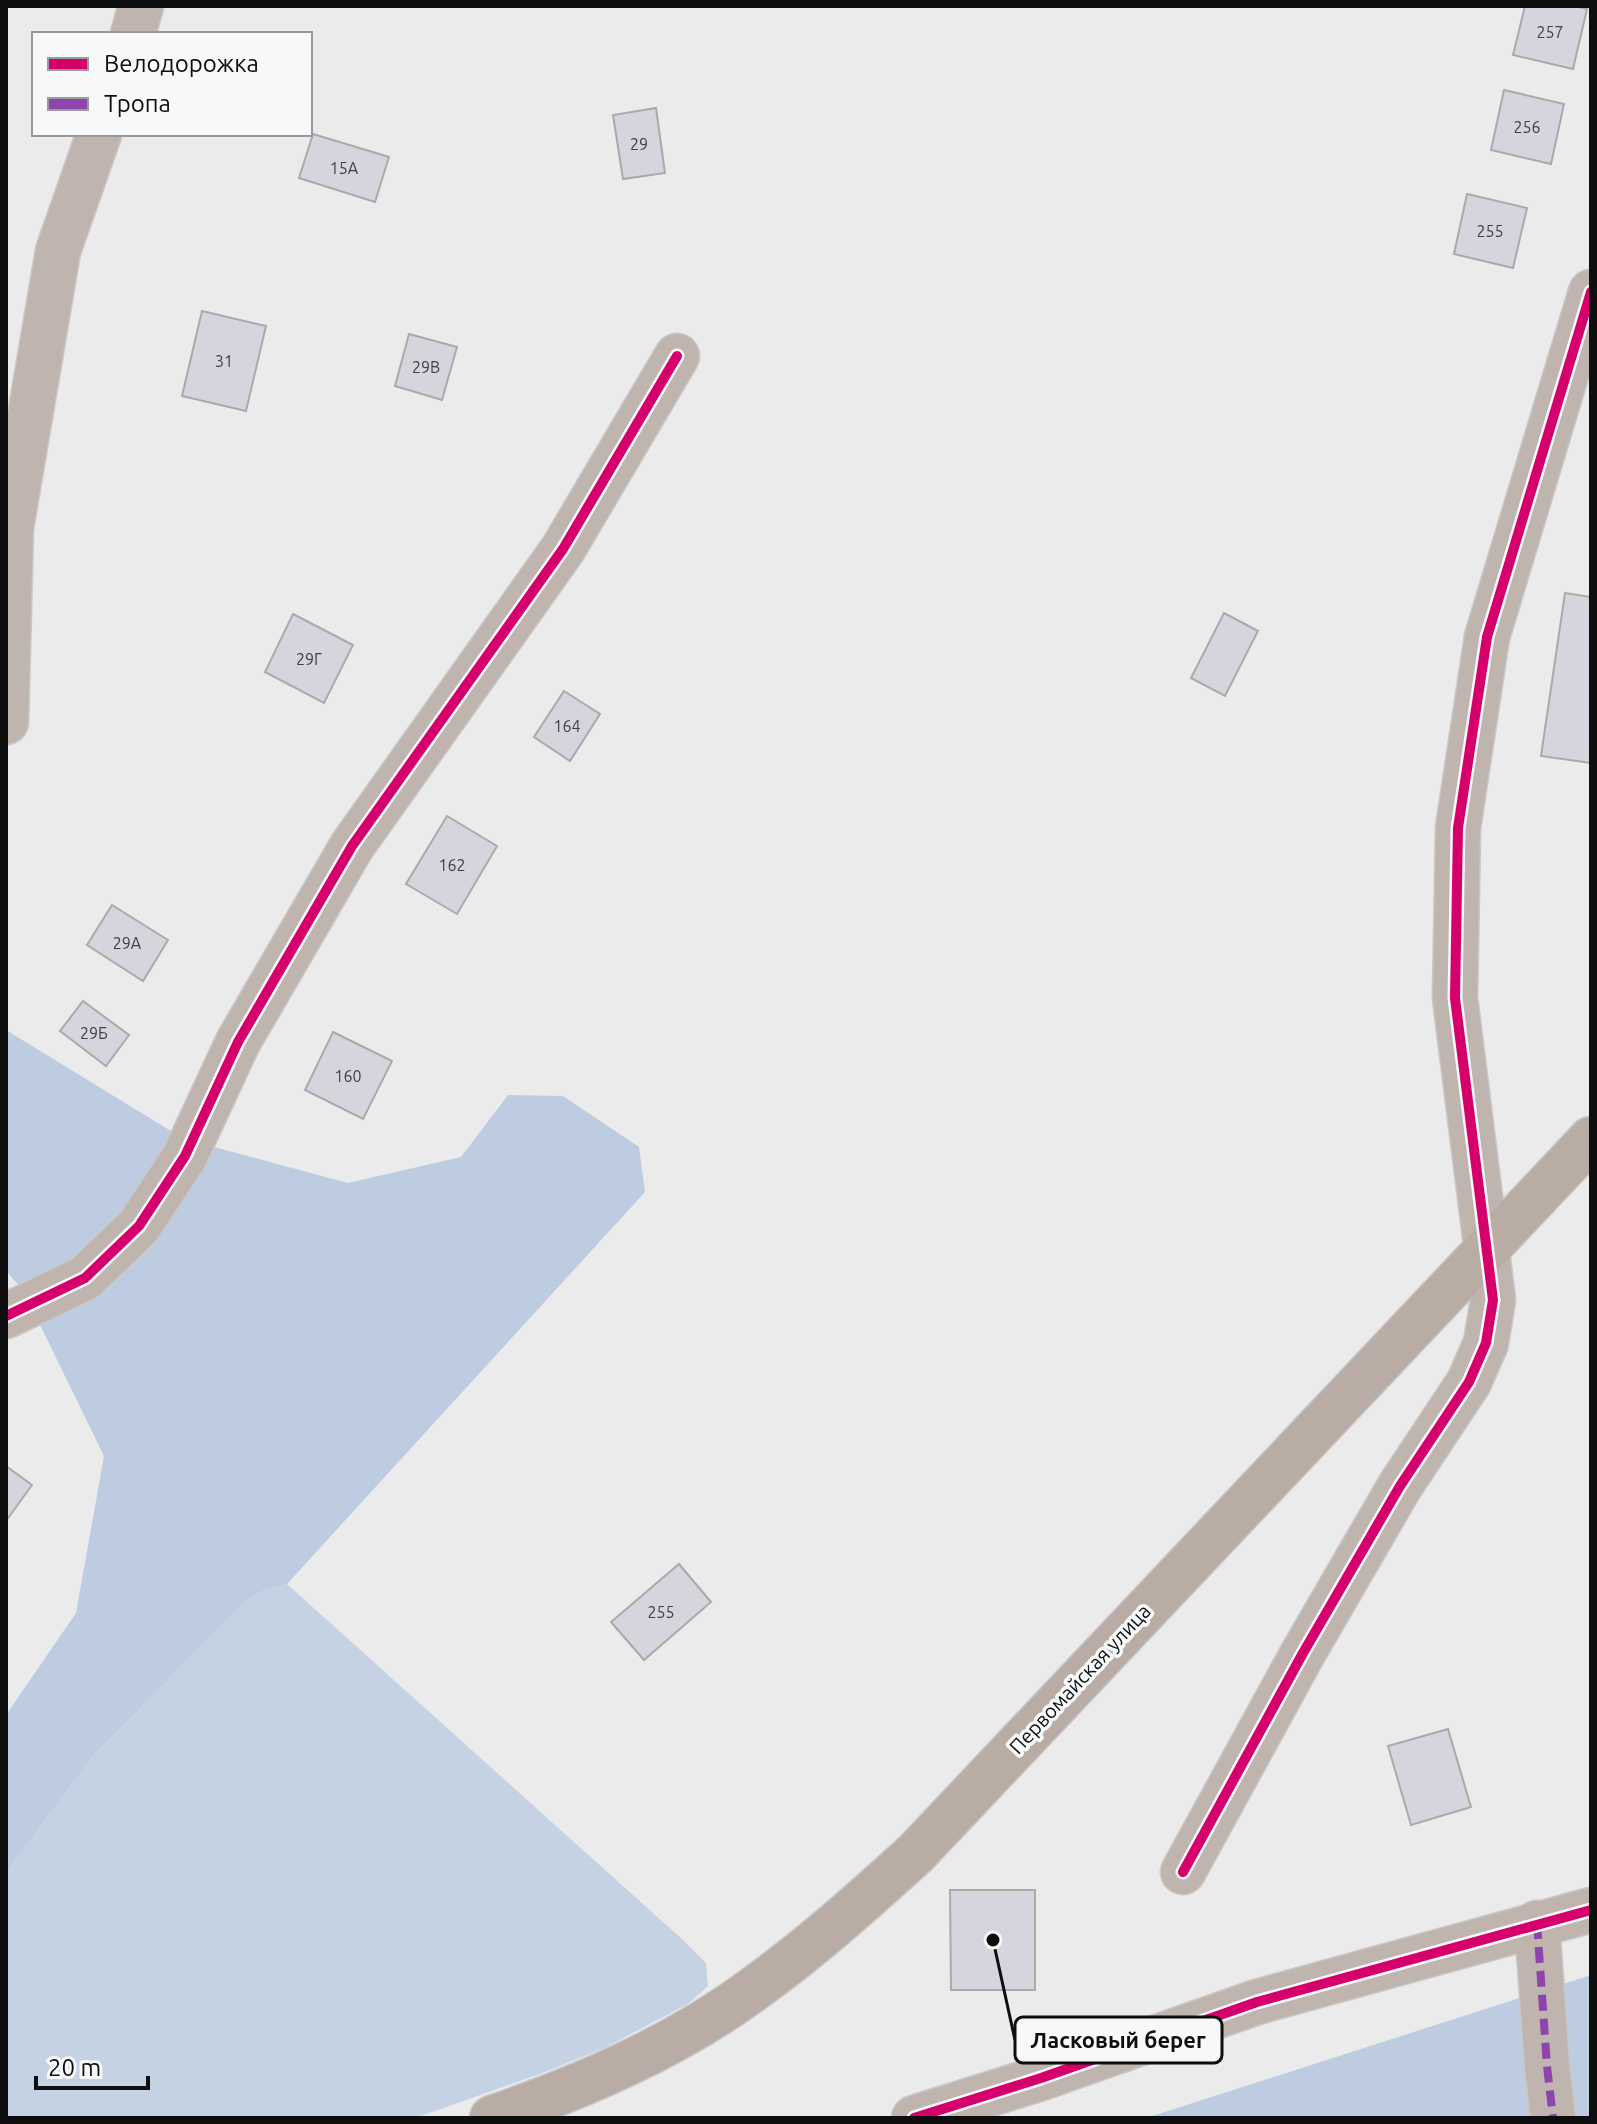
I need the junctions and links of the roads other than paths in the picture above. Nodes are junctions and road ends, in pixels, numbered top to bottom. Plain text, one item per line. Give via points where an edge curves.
1 (141, 6) edge
2 (134, 32) edge
3 (98, 136) edge
4 (1591, 292) edge
5 (677, 356) dead end
6 (6, 722) edge
7 (1591, 1139) edge
8 (1485, 1250) junction
9 (6, 1316) edge
10 (1183, 1872) dead end
11 (1591, 1910) edge
12 (1537, 1923) junction
13 (492, 2118) edge
14 (916, 2118) edge
15 (1553, 2118) edge

1 - 2 street
3 - 6 street via 58,251 11,528
4 - 8 street via 1487,637 1458,828 1455,998
5 - 9 street via 563,549 352,846 238,1042 185,1156 139,1226 85,1278
7 - 8 main road, Первомайская улица
8 - 10 street via 1493,1300 1486,1343 1469,1382 1400,1486
8 - 13 main road, Первомайская улица via 915,1854 832,1929 691,2030 541,2101
11 - 12 street
12 - 14 street via 1257,2002
12 - 15 street

